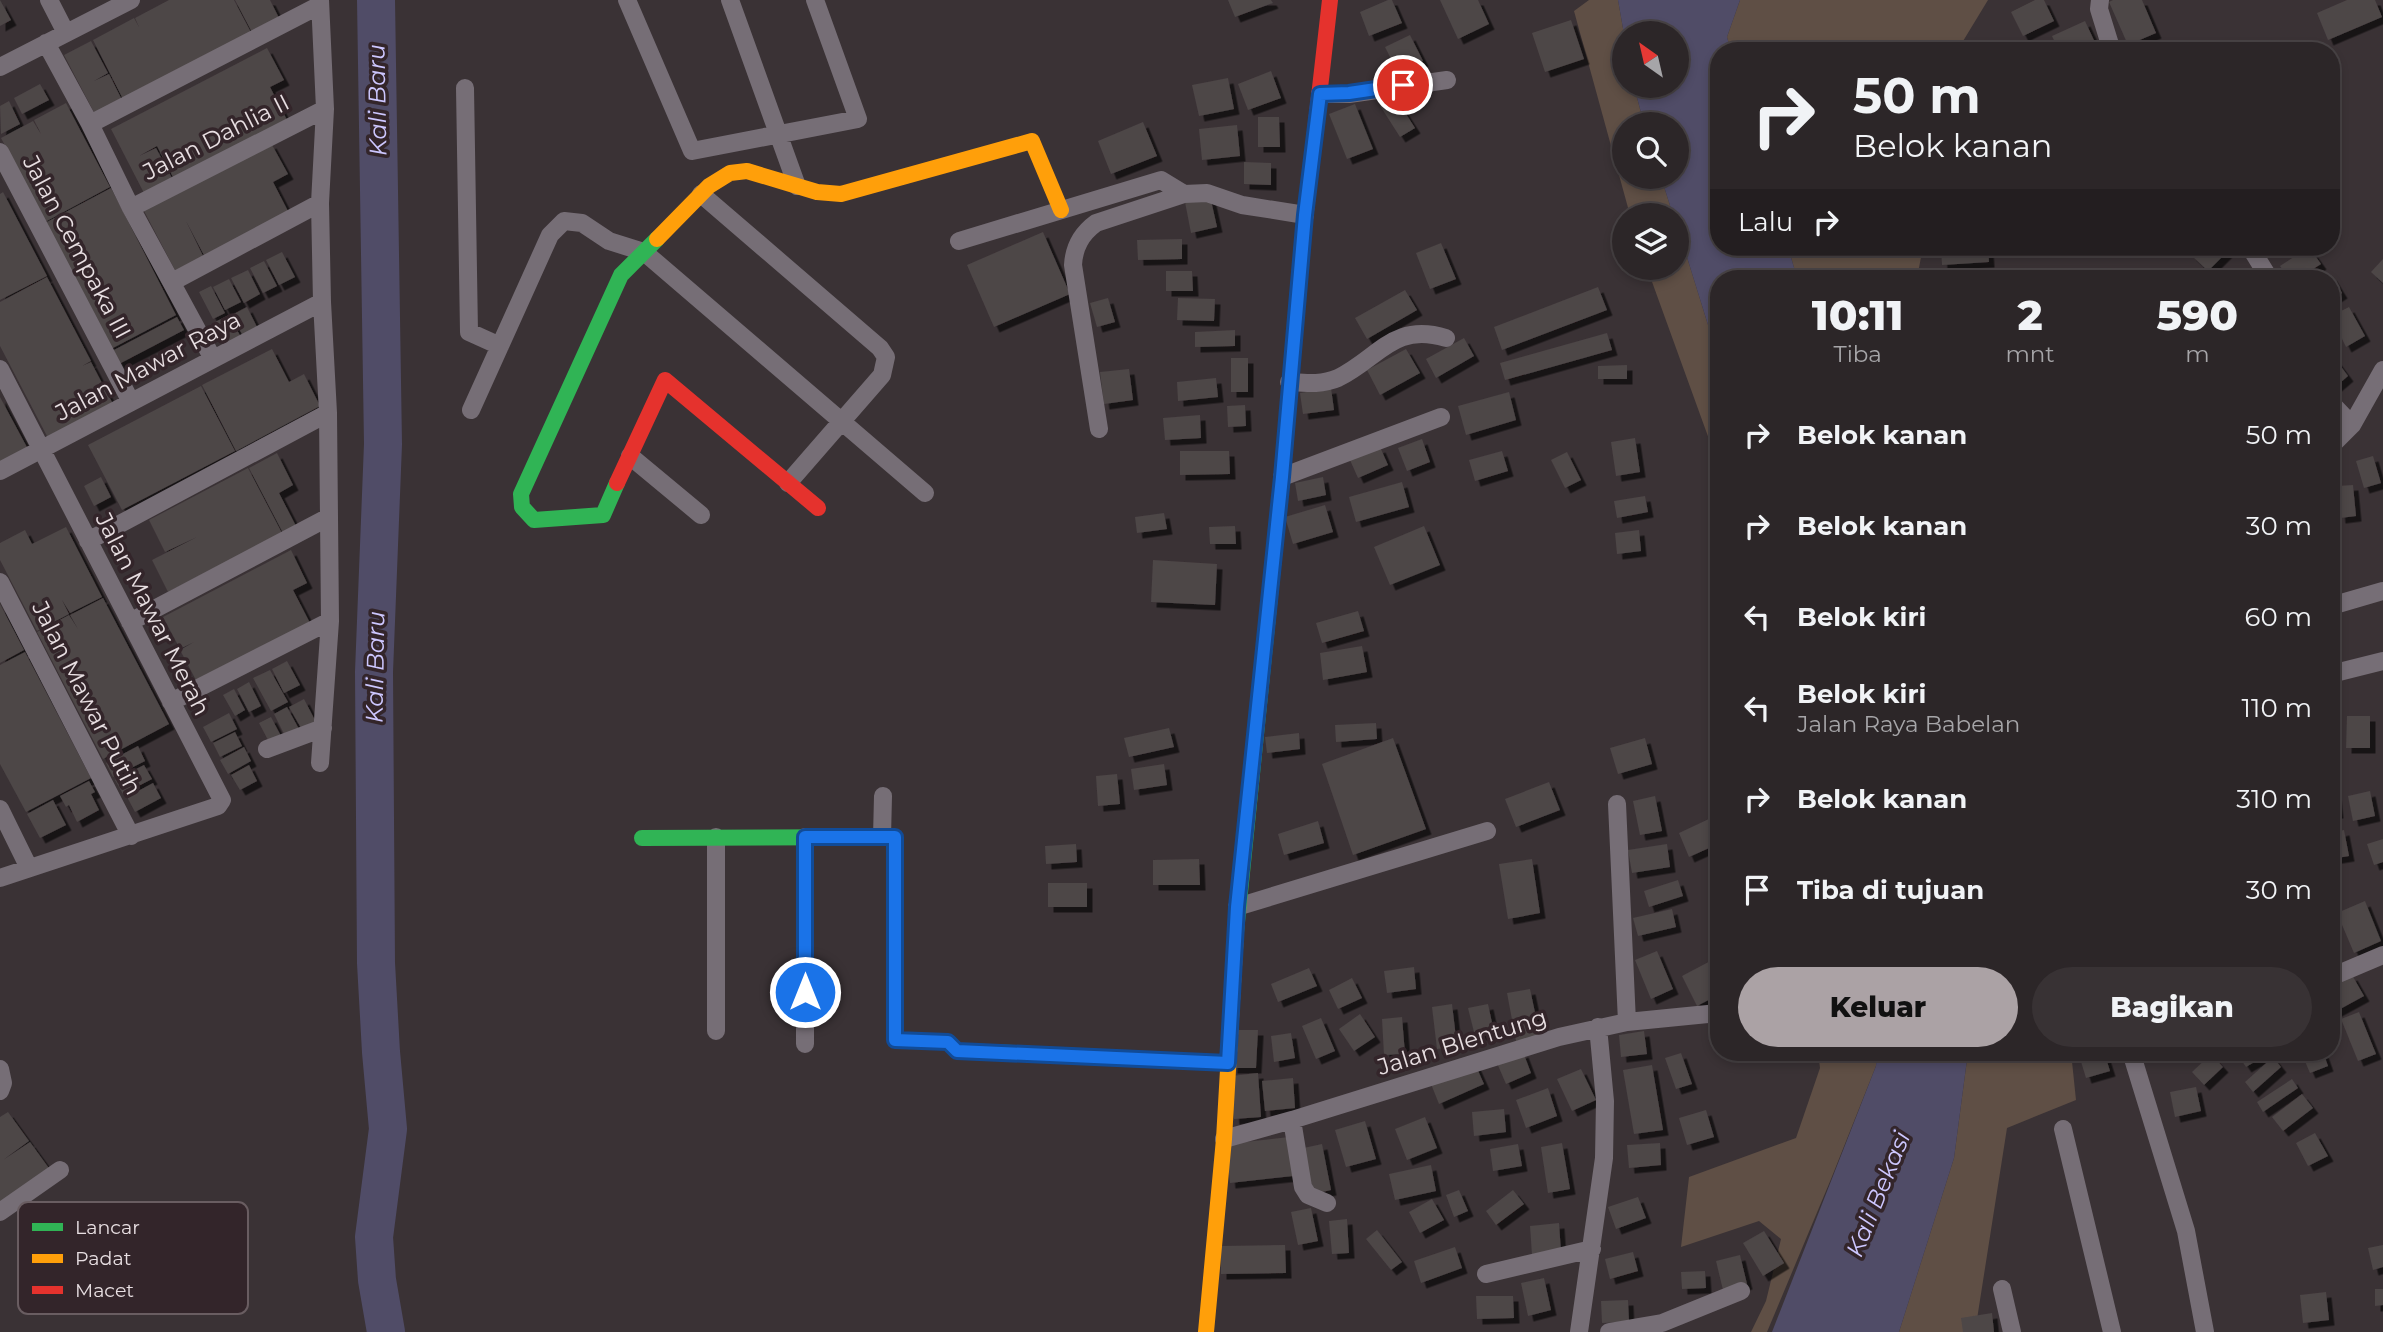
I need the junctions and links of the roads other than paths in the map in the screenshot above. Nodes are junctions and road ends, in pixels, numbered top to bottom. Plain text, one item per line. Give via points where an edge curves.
1 (49, 0) edge
2 (131, 0) edge
3 (627, 0) edge
4 (730, 0) edge
5 (815, 0) edge
6 (1330, 0) edge
7 (2100, 0) edge
8 (320, 3) edge
9 (66, 33) junction
10 (2109, 42) edge
11 (46, 43) junction
12 (0, 67) edge
13 (1447, 80) dead end
14 (465, 88) dead end
15 (1320, 94) junction
16 (325, 109) junction
17 (90, 124) junction
18 (779, 136) junction
19 (0, 152) edge
20 (7, 182) edge
21 (797, 186) junction
22 (701, 194) junction
23 (1184, 194) junction
24 (320, 203) junction
25 (131, 208) junction
26 (1061, 210) junction
27 (1305, 215) junction
28 (959, 241) dead end
29 (644, 252) junction
30 (172, 282) junction
31 (320, 303) junction
32 (1446, 338) dead end
33 (500, 346) junction
34 (212, 359) junction
35 (0, 369) edge
36 (2383, 370) edge
37 (1289, 382) junction
38 (131, 402) junction
39 (471, 410) dead end
40 (2340, 412) edge
41 (328, 413) junction
42 (1441, 417) dead end
43 (841, 420) junction
44 (2352, 425) junction
45 (1099, 429) dead end
46 (2340, 437) edge
47 (41, 449) junction
48 (630, 456) junction
49 (0, 471) edge
50 (1282, 477) junction
51 (788, 483) junction
52 (925, 493) dead end
53 (818, 508) dead end
54 (701, 515) dead end
55 (327, 518) junction
56 (88, 541) junction
57 (0, 582) edge
58 (2383, 591) edge
59 (2340, 603) edge
60 (330, 621) junction
61 (130, 622) junction
62 (2383, 661) edge
63 (2340, 672) edge
64 (171, 702) junction
65 (323, 728) junction
66 (268, 749) dead end
67 (320, 763) dead end
68 (883, 796) dead end
69 (1617, 804) dead end
70 (0, 809) edge
71 (1487, 831) dead end
72 (131, 836) junction
73 (805, 837) junction
74 (882, 837) junction
75 (642, 838) dead end
76 (716, 838) junction
77 (29, 868) junction
78 (0, 878) edge
79 (1237, 907) junction
80 (2383, 956) edge
81 (2340, 973) edge
82 (1710, 1014) edge
83 (1627, 1022) junction
84 (1598, 1027) junction
85 (716, 1031) dead end
86 (805, 1044) dead end
87 (2134, 1061) edge
88 (1228, 1063) junction
89 (0, 1069) edge
90 (0, 1091) edge
91 (1292, 1120) junction
92 (2063, 1129) dead end
93 (1224, 1139) junction
94 (60, 1170) dead end
95 (1327, 1203) dead end
96 (0, 1212) edge
97 (1592, 1249) junction
98 (1486, 1274) dead end
99 (2002, 1289) dead end
100 (1741, 1291) dead end
101 (1206, 1332) edge
102 (1579, 1332) edge
103 (1609, 1332) edge
104 (2012, 1332) edge
105 (2112, 1332) edge
106 (2205, 1332) edge

1 - 9 street
2 - 9 street
3 - 18 street via 692,151
4 - 18 street
5 - 18 street via 858,120
6 - 15 street
7 - 10 street
8 - 16 street
8 - 17 street
9 - 11 street
11 - 12 street
11 - 17 street
13 - 15 street
14 - 33 street via 469,332
15 - 27 street
16 - 24 street
16 - 25 street, Jalan Dahlia II
17 - 25 street
18 - 21 street
19 - 20 street, Jalan Cempaka III
20 - 38 street, Jalan Cempaka III
21 - 22 street via 747,171 730,173
21 - 26 street via 841,194 1032,141
22 - 29 street
22 - 43 street via 886,357 882,375
23 - 26 street via 1161,180
23 - 27 street via 1207,193 1242,205
23 - 45 street via 1096,223 1079,240 1074,253
24 - 30 street
24 - 31 street
25 - 30 street
26 - 28 street
27 - 37 street
29 - 33 street via 609,241 582,223 564,221 550,235
29 - 43 street
29 - 48 street via 621,275 521,494 522,506 534,520 603,515
30 - 34 street
31 - 34 street, Jalan Mawar Raya
31 - 41 street
32 - 37 street via 1409,334 1338,378 1320,383
33 - 39 street
34 - 38 street, Jalan Mawar Raya
35 - 47 street, Jalan Mawar Merah
36 - 44 street
37 - 50 street
38 - 47 street, Jalan Mawar Raya
40 - 44 street
41 - 55 street
41 - 56 street
42 - 50 street
43 - 51 street
43 - 52 street
44 - 46 street
47 - 49 street, Jalan Mawar Raya
47 - 56 street, Jalan Mawar Merah
48 - 51 street via 664,380
48 - 54 street
50 - 79 street
51 - 53 street
55 - 60 street
55 - 61 street
56 - 61 street, Jalan Mawar Merah
57 - 72 street, Jalan Mawar Putih
58 - 59 street
60 - 64 street
60 - 65 street
61 - 64 street, Jalan Mawar Merah
62 - 63 street
64 - 72 street, Jalan Mawar Merah via 222,800 218,806
65 - 66 street
65 - 67 street
68 - 74 street
69 - 83 street
70 - 77 street
71 - 79 street
72 - 77 street
73 - 74 street
73 - 76 street
73 - 86 street
74 - 88 street via 895,837 895,1040 948,1042 957,1051
75 - 76 street
76 - 85 street
77 - 78 street
79 - 88 street
80 - 81 street
82 - 83 street, Jalan Blentung
83 - 84 street, Jalan Blentung
84 - 91 street, Jalan Blentung
84 - 97 street via 1605,1101 1604,1158
87 - 106 street via 2186,1231
88 - 93 street
89 - 90 street
91 - 93 street, Jalan Blentung
91 - 95 street via 1303,1187 1308,1195
92 - 105 street
93 - 101 street
94 - 96 street
97 - 98 street
97 - 102 street
99 - 104 street
100 - 103 street via 1662,1323

